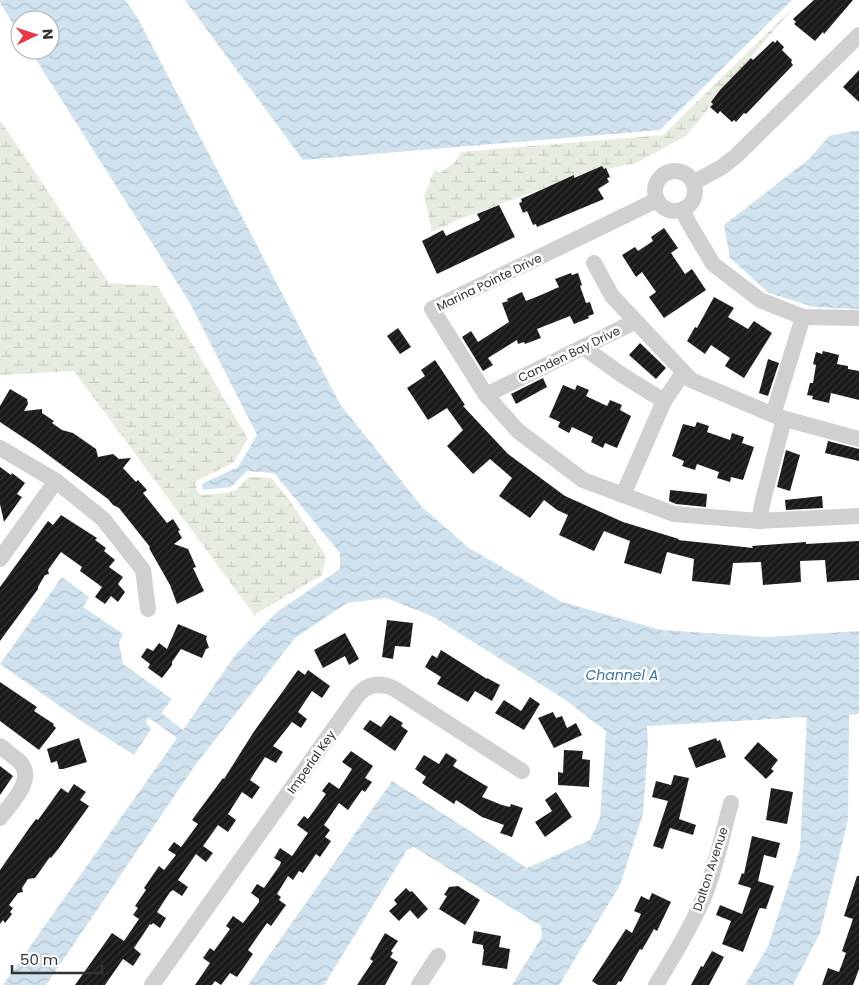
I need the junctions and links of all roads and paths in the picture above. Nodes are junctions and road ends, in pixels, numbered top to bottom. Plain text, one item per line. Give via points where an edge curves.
1 (859, 35) edge
2 (693, 183) junction
3 (657, 200) junction
4 (683, 209) junction
5 (594, 263) dead end
6 (803, 316) junction
7 (859, 318) edge
8 (634, 322) junction
9 (583, 347) junction
10 (683, 373) junction
11 (486, 395) junction
12 (664, 401) junction
13 (779, 417) junction
14 (859, 439) edge
15 (0, 448) edge
16 (56, 481) junction
17 (623, 495) junction
18 (859, 516) edge
19 (759, 520) junction
20 (0, 559) edge
21 (148, 610) dead end
22 (0, 746) edge
23 (522, 771) dead end
24 (731, 803) dead end
25 (0, 818) edge
26 (438, 956) dead end
27 (152, 985) edge
28 (419, 985) edge
29 (656, 985) edge

1 - 2 street via 736,156
2 - 3 street via 680,171 666,172 655,188
2 - 4 street via 694,197
3 - 4 street via 667,210
3 - 11 street, Marina Pointe Drive via 432,309
4 - 6 street via 713,264 760,300
5 - 8 street via 612,296
6 - 7 street
6 - 13 street
8 - 9 street, Camden Bay Drive
8 - 10 street, Camden Bay Drive
9 - 11 street, Camden Bay Drive
9 - 12 street
10 - 12 street
10 - 13 street, Camden Bay Drive via 691,380
11 - 17 street, Marina Pointe Drive via 518,431 583,480
12 - 17 street
13 - 14 street, Camden Bay Drive
13 - 19 street
15 - 16 street
16 - 20 street
16 - 21 street via 103,519 143,570
17 - 19 street, Marina Pointe Drive via 674,514
18 - 19 street, Marina Pointe Drive
22 - 25 street via 20,762 26,773 23,787
23 - 27 street, Imperial Key via 394,688 376,684 366,688 357,696
24 - 29 street, Dalton Avenue via 701,902 680,946
26 - 28 street

